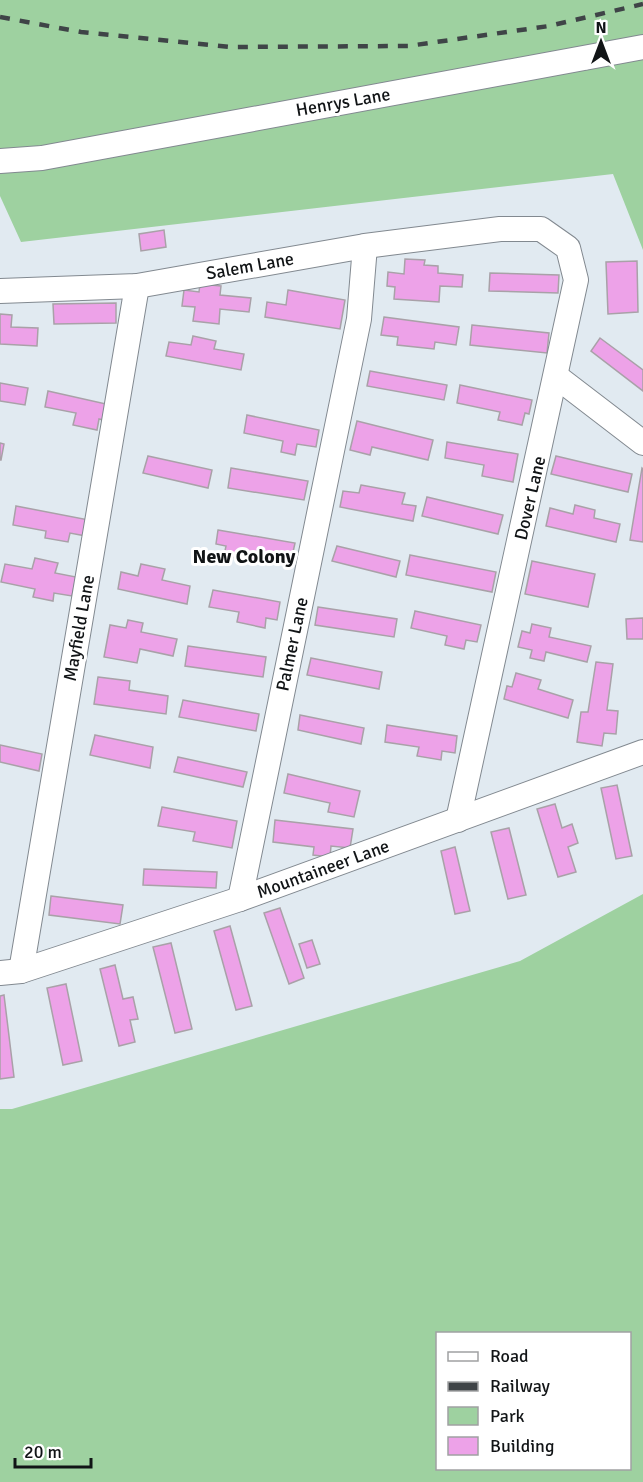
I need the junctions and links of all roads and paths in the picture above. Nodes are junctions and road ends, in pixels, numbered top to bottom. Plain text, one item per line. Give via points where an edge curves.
1 (643, 47) edge
2 (0, 161) edge
3 (500, 229) joint
4 (365, 246) junction
5 (137, 286) junction
6 (0, 291) edge
7 (557, 377) junction
8 (643, 443) edge
9 (643, 752) edge
10 (458, 820) junction
11 (240, 899) junction
12 (11, 972) edge

1 - 2 street, Henrys Lane via 42,158
3 - 4 street, Salem Lane
3 - 7 street, Dover Lane via 541,229 567,248 576,280
4 - 5 street, Salem Lane
4 - 11 street, Palmer Lane via 359,319
5 - 6 street, Salem Lane
5 - 12 street, Mayfield Lane
7 - 8 street
7 - 10 street, Dover Lane
9 - 10 street, Mountaineer Lane
10 - 11 street, Mountaineer Lane
11 - 12 street, Mountaineer Lane

